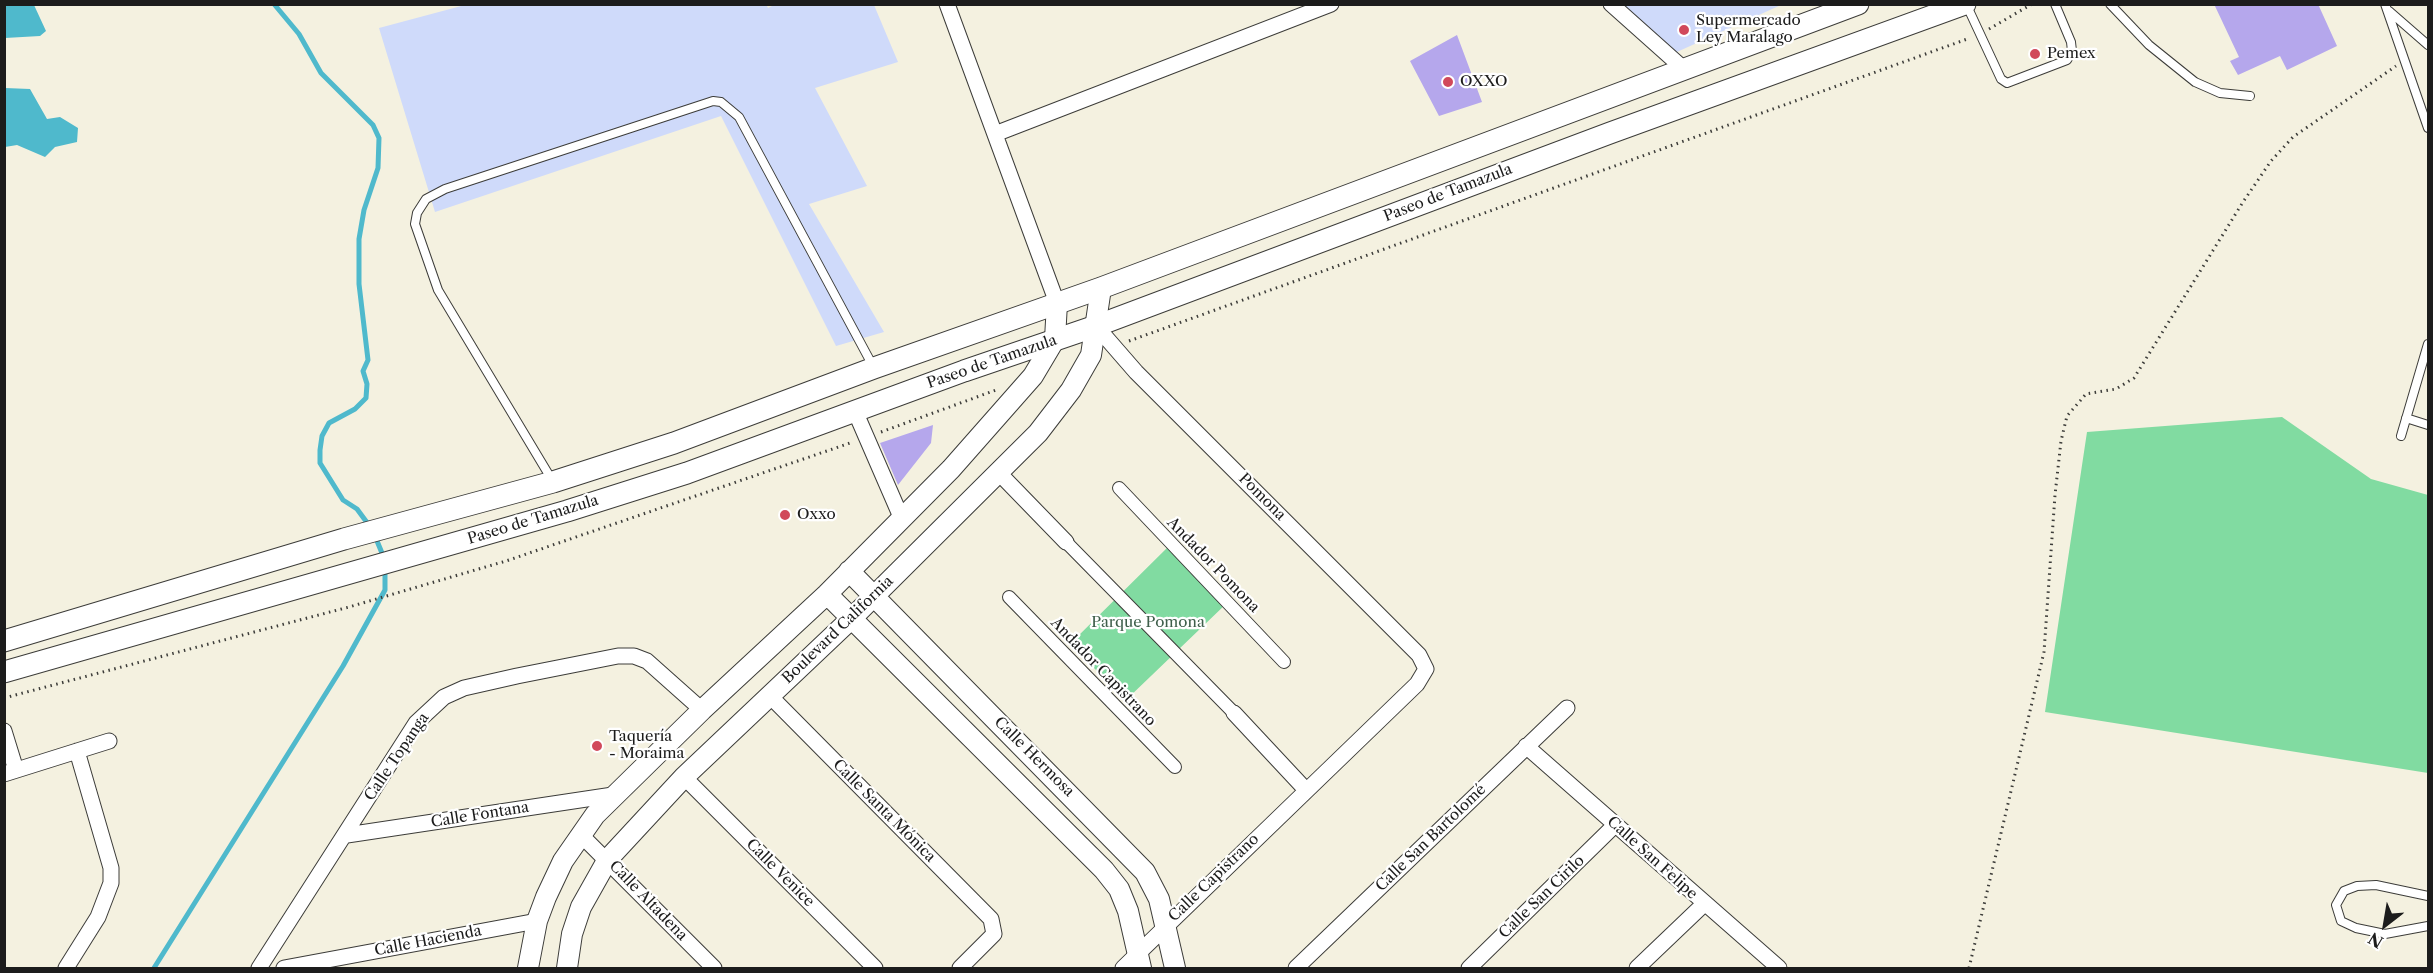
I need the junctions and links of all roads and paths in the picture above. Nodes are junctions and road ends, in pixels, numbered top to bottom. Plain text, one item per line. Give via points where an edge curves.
1 (1331, 4) edge
2 (1611, 4) edge
3 (1858, 4) edge
4 (1966, 4) edge
5 (2055, 4) edge
6 (2110, 4) edge
7 (950, 5) edge
8 (2387, 6) edge
9 (2428, 45) edge
10 (2405, 60) junction
11 (1685, 70) junction
12 (2250, 96) dead end
13 (1597, 103) junction
14 (2428, 128) edge
15 (1610, 133) junction
16 (995, 134) junction
17 (1101, 288) junction
18 (1057, 303) junction
19 (1096, 326) junction
20 (1055, 339) junction
21 (2428, 344) edge
22 (874, 368) junction
23 (2425, 370) edge
24 (855, 411) junction
25 (2406, 418) junction
26 (2428, 425) edge
27 (2401, 436) dead end
28 (999, 473) junction
29 (552, 482) junction
30 (1119, 488) dead end
31 (902, 518) junction
32 (1066, 542) joint
33 (849, 571) junction
34 (827, 594) junction
35 (874, 595) junction
36 (1009, 597) dead end
37 (853, 617) junction
38 (4, 641) edge
39 (1284, 662) dead end
40 (1426, 669) joint
41 (4, 672) edge
42 (770, 696) junction
43 (1567, 708) dead end
44 (702, 710) junction
45 (1234, 713) joint
46 (4, 731) edge
47 (109, 741) dead end
48 (1526, 746) junction
49 (77, 751) junction
50 (1175, 767) dead end
51 (10, 772) edge
52 (684, 777) junction
53 (1305, 789) junction
54 (614, 795) junction
55 (1615, 825) junction
56 (347, 835) junction
57 (581, 835) junction
58 (608, 859) junction
59 (2428, 896) edge
60 (1704, 904) junction
61 (537, 921) junction
62 (1166, 925) junction
63 (2428, 926) edge
64 (1139, 961) edge
65 (66, 969) edge
66 (259, 969) edge
67 (284, 969) edge
68 (528, 969) edge
69 (567, 969) edge
70 (714, 969) edge
71 (875, 969) edge
72 (960, 969) edge
73 (1123, 969) edge
74 (1175, 969) edge
75 (1296, 969) edge
76 (1469, 969) edge
77 (1637, 969) edge
78 (1779, 969) edge
79 (1970, 969) edge

1 - 16 street
2 - 11 street
3 - 11 main road, Paseo de Tamazula
4 - 5 lane via 2001,78 2007,83 2067,60 2072,42
4 - 15 main road, Paseo de Tamazula
6 - 12 lane via 2149,45 2195,82 2220,93
7 - 16 street
8 - 9 lane
8 - 10 lane
10 - 14 lane
10 - 79 path via 2293,137 2243,202 2134,378 2116,389 2086,394 2067,416 2055,495 2044,652
11 - 13 main road, Paseo de Tamazula
13 - 15 main road
13 - 17 main road, Paseo de Tamazula
15 - 19 main road, Paseo de Tamazula
16 - 18 street
17 - 18 main road, Paseo de Tamazula
17 - 19 street, Boulevard California
18 - 20 street
18 - 22 main road, Paseo de Tamazula
19 - 20 main road, Paseo de Tamazula
19 - 28 street, Boulevard California via 1091,355 1071,390 1038,433
19 - 40 street, Pomona via 1136,372 1419,654
20 - 24 main road, Paseo de Tamazula
20 - 31 street via 1033,376
21 - 23 lane
22 - 29 main road, Paseo de Tamazula via 674,443
22 - 29 lane via 739,117 721,102 713,101 445,189 426,199 417,213 416,224 438,290
23 - 25 lane
24 - 31 street
24 - 41 main road, Paseo de Tamazula via 687,472 355,573
25 - 26 lane
25 - 27 lane
28 - 32 street
28 - 35 street, Boulevard California
29 - 38 main road, Paseo de Tamazula via 344,539
30 - 39 street, Andador Pomona
31 - 33 street
32 - 45 street
33 - 34 street
33 - 35 street, Calle Hermosa
34 - 37 street, Calle Hermosa
34 - 44 street
35 - 37 street, Boulevard California
35 - 62 street, Calle Hermosa via 1123,847 1145,872 1159,899
36 - 50 street, Andador Capistrano
37 - 42 street, Boulevard California
37 - 64 street, Calle Hermosa via 1104,870 1119,889 1128,911
40 - 53 street, Calle Capistrano via 1417,684
42 - 52 street, Boulevard California
42 - 72 street, Calle Santa Mónica via 991,919 994,934
43 - 48 street, Calle San Bartolomé
44 - 54 street
44 - 56 street, Calle Topanga via 647,661 634,656 607,658 464,688 433,705 416,723
45 - 53 street
46 - 51 street
47 - 49 street
48 - 55 street, Calle San Felipe
48 - 75 street, Calle San Bartolomé
49 - 51 street
49 - 65 street via 111,868 111,883 98,917
52 - 58 street, Boulevard California
52 - 71 street, Calle Venice
53 - 62 street, Calle Capistrano
54 - 56 street, Calle Fontana
54 - 57 street
55 - 60 street, Calle San Felipe
55 - 76 street, Calle San Cirilo
56 - 66 street, Calle Topanga
57 - 58 street, Calle Altadena
57 - 61 street via 563,861
58 - 69 street, Boulevard California via 581,907
58 - 70 street, Calle Altadena
59 - 63 lane via 2376,885 2357,886 2344,891 2336,905 2341,921 2356,928 2385,934
60 - 77 street
60 - 78 street, Calle San Felipe
61 - 67 street, Calle Hacienda
61 - 68 street
62 - 64 street, Calle Capistrano
62 - 74 street, Calle Hermosa
64 - 73 street, Calle Capistrano

